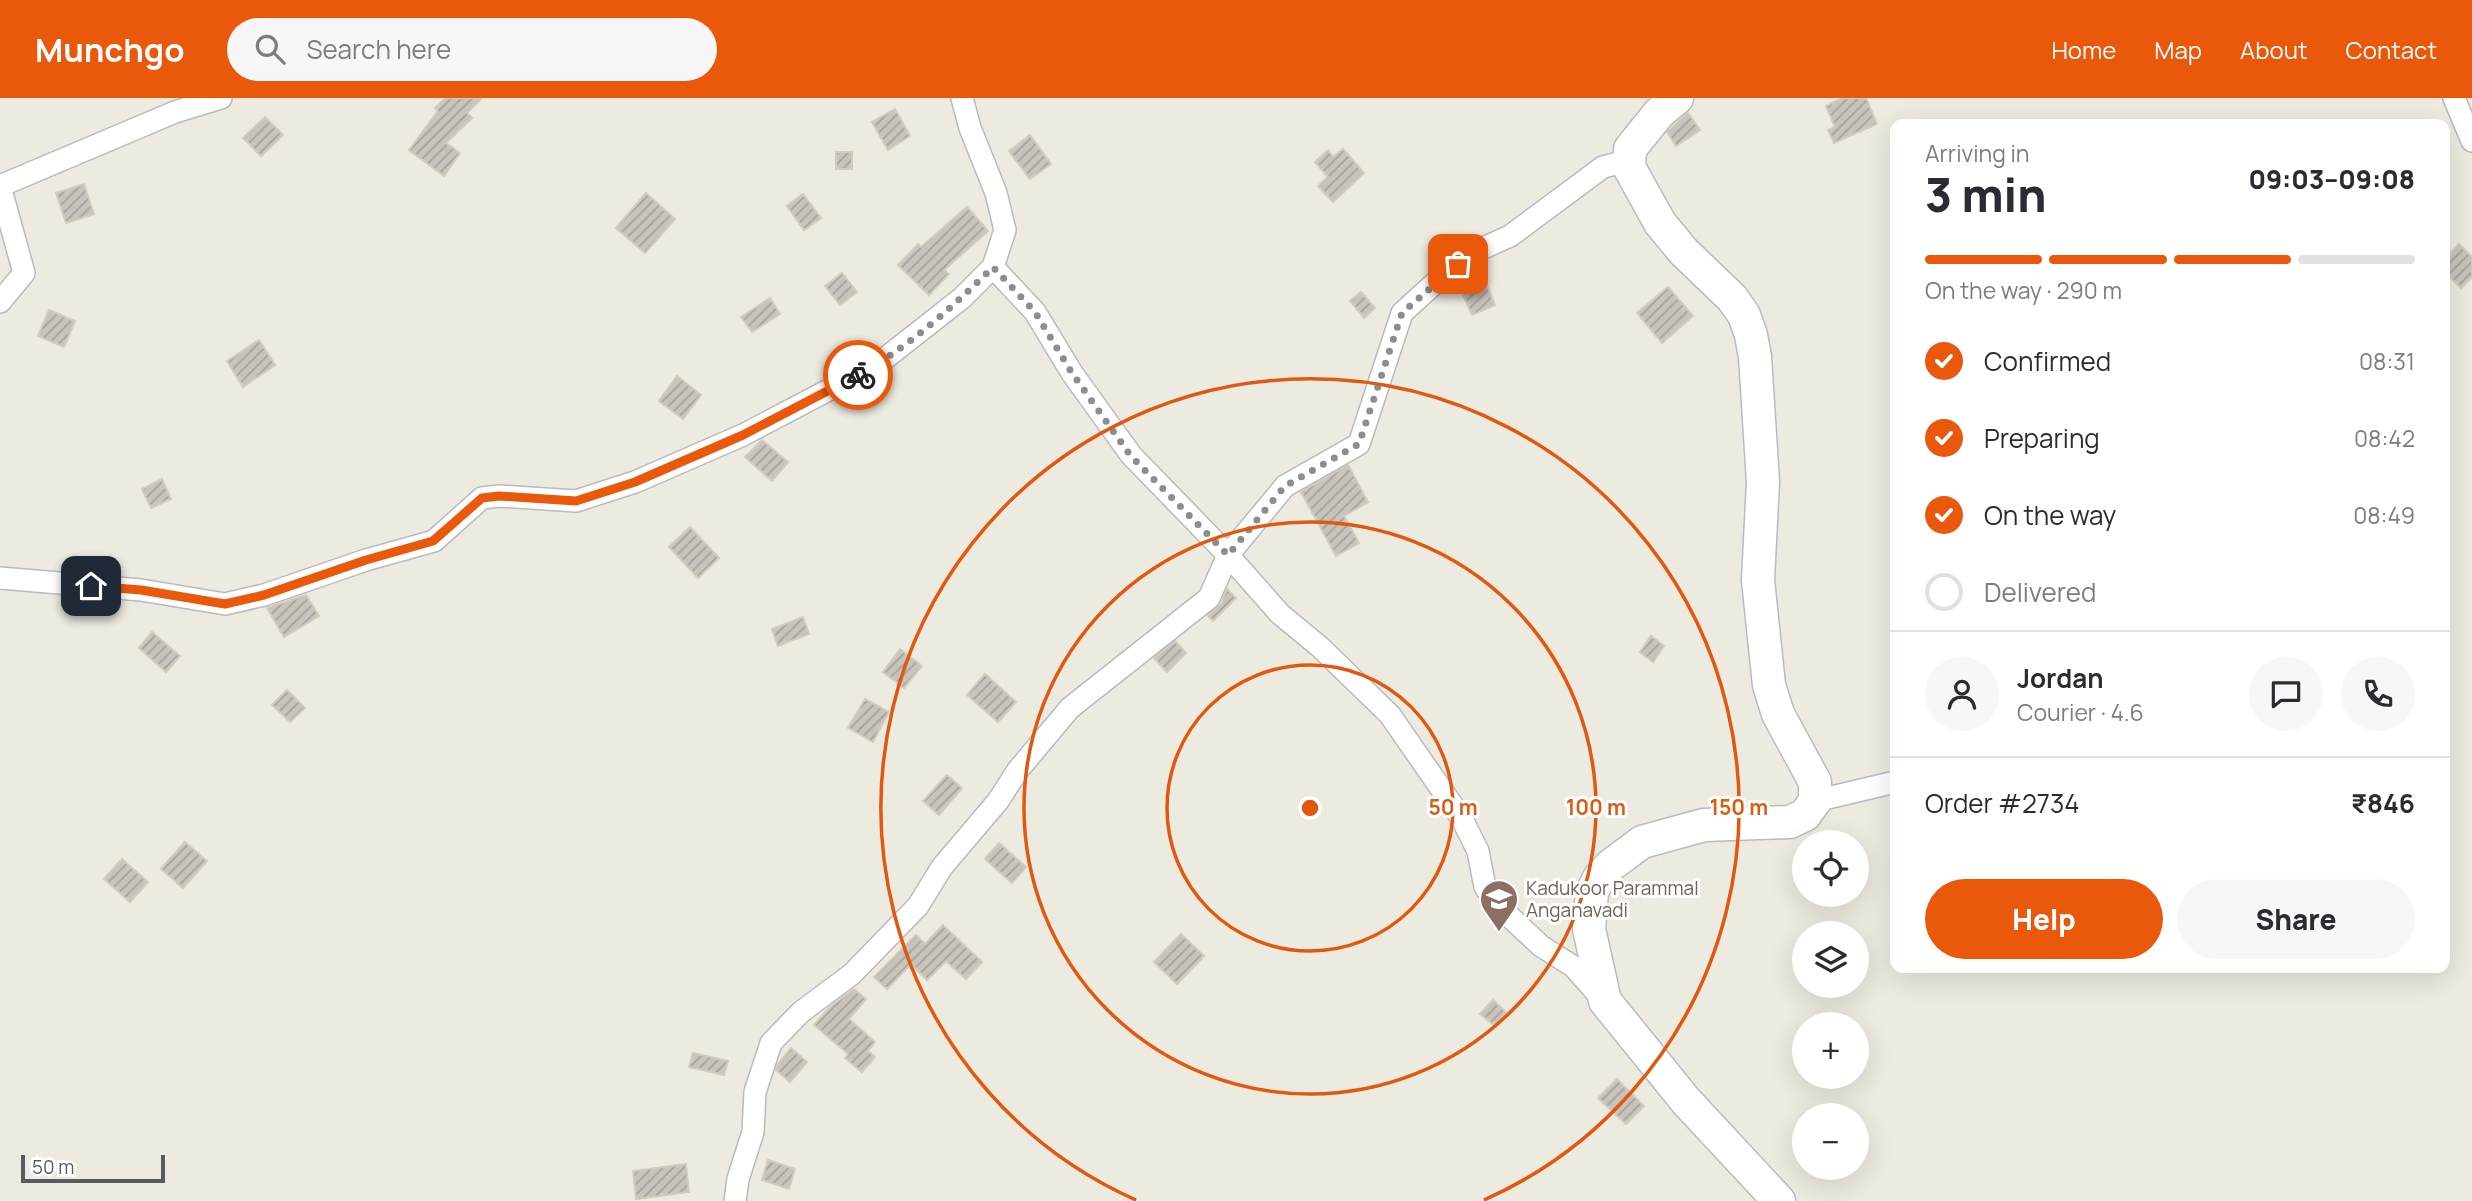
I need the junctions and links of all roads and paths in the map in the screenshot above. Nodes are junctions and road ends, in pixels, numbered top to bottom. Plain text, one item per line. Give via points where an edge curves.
1 (221, 98) edge
2 (962, 98) edge
3 (1677, 98) edge
4 (2454, 98) edge
5 (2472, 141) edge
6 (1629, 167) junction
7 (0, 186) edge
8 (993, 267) junction
9 (0, 302) edge
10 (1228, 555) junction
11 (0, 578) edge
12 (1890, 783) edge
13 (1815, 801) junction
14 (1605, 1001) junction
15 (735, 1201) edge
16 (1779, 1201) edge

1 - 7 street via 175,111
2 - 8 street via 1005,230
3 - 6 main road via 1630,149
4 - 5 street
6 - 10 street via 1603,167 1510,236 1470,254 1402,313 1359,444 1285,486
6 - 13 main road via 1660,223 1732,298 1751,335 1763,482 1758,580 1769,685 1778,714 1815,782
7 - 9 street via 24,273
8 - 10 street via 1035,312 1130,455
8 - 11 street via 878,365 743,435 635,482 576,501 482,498 433,541 225,604 141,590
10 - 14 street via 1280,614 1390,715 1462,819 1478,851 1485,887 1510,917 1574,967
10 - 15 street via 1209,598 1070,708 943,867 918,906 852,974 801,1012 771,1043 755,1092 753,1132
12 - 13 street
13 - 14 main road via 1805,815 1790,822 1690,827 1642,842 1611,864 1592,892 1589,929
14 - 16 main road via 1686,1101

